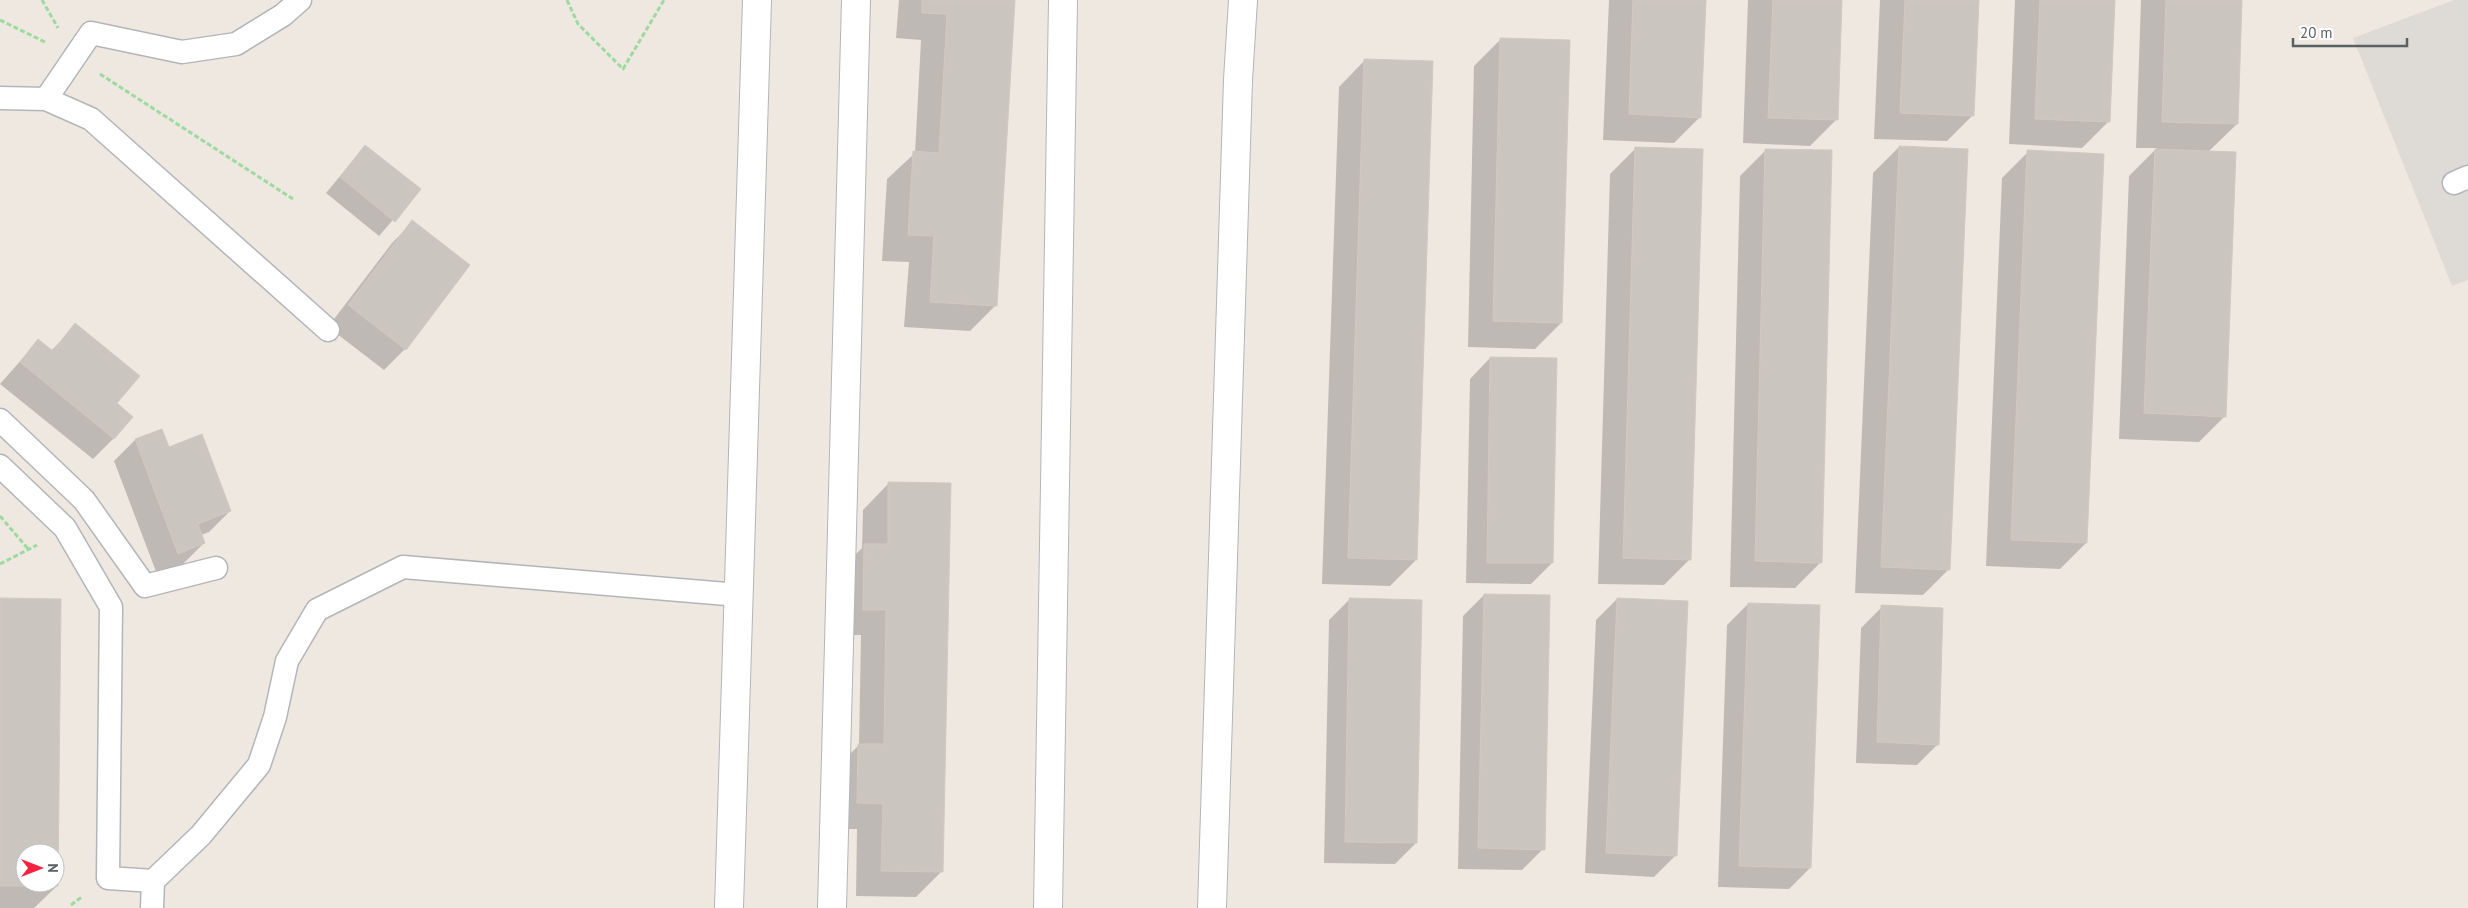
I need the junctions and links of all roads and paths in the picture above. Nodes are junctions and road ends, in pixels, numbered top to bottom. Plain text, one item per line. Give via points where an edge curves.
1 (300, 0) edge
2 (567, 0) edge
3 (664, 0) edge
4 (757, 0) edge
5 (856, 0) edge
6 (1064, 0) edge
7 (1244, 0) edge
8 (0, 20) edge
9 (74, 57) junction
10 (0, 98) edge
11 (46, 99) junction
12 (293, 199) dead end
13 (328, 330) dead end
14 (0, 420) edge
15 (0, 466) edge
16 (0, 516) edge
17 (65, 528) junction
18 (29, 550) junction
19 (0, 564) edge
20 (216, 568) dead end
21 (739, 595) junction
22 (153, 881) junction
23 (152, 908) edge
24 (729, 908) edge
25 (832, 908) edge
26 (1048, 908) edge
27 (1212, 908) edge

1 - 9 lane via 283,15 236,44 182,52 91,33
2 - 3 path via 578,24 623,69
4 - 21 street
5 - 25 street
6 - 26 street
7 - 27 street via 1238,80
8 - 9 path
9 - 11 lane
9 - 12 path
10 - 11 lane
11 - 13 lane via 91,119
14 - 20 lane via 84,500 145,586
15 - 17 lane
16 - 18 path
17 - 18 path
17 - 22 lane via 111,607 108,878
18 - 19 path
21 - 22 lane via 403,567 317,610 287,661 275,718 259,765 201,835
21 - 24 street
22 - 23 lane

